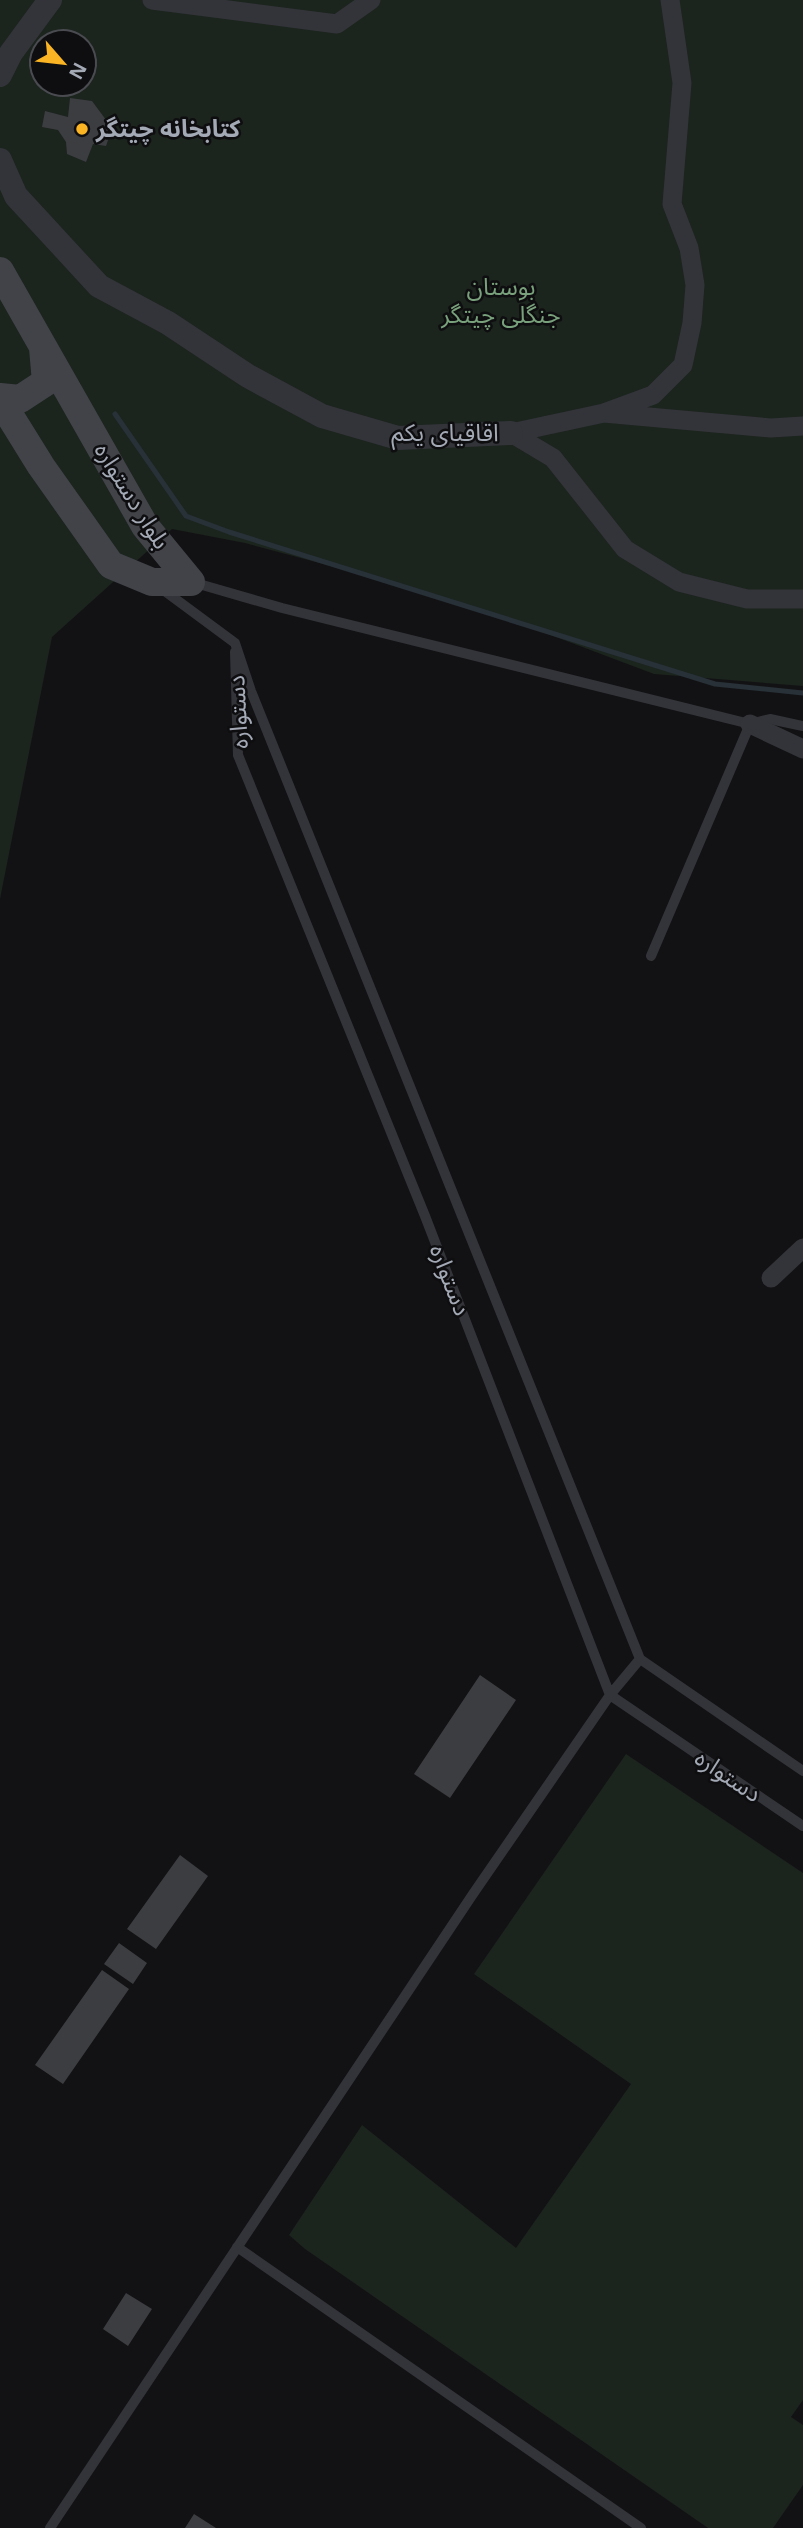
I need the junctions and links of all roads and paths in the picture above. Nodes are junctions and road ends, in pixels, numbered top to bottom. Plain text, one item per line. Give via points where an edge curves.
1 (50, 0) edge
2 (152, 0) edge
3 (371, 0) edge
4 (670, 0) edge
5 (0, 75) edge
6 (0, 160) edge
7 (8, 201) edge
8 (0, 271) edge
9 (43, 346) junction
10 (0, 399) edge
11 (604, 413) junction
12 (803, 426) edge
13 (511, 433) junction
14 (152, 582) junction
15 (191, 582) junction
16 (803, 599) edge
17 (235, 643) junction
18 (750, 724) junction
19 (803, 726) edge
20 (803, 749) edge
21 (651, 956) dead end
22 (803, 1248) edge
23 (771, 1278) dead end
24 (640, 1659) junction
25 (610, 1695) junction
26 (803, 1771) edge
27 (803, 1826) edge
28 (237, 2247) junction
29 (50, 2528) edge
30 (641, 2528) edge

1 - 5 street
2 - 3 street via 337,24
4 - 11 street via 682,83 671,204 689,247 695,285 692,323 683,365 653,396
6 - 7 street, اقاقیای یکم
7 - 13 street, اقاقیای یکم via 99,286 322,416 398,438
8 - 9 main road, بلوار دستواره
9 - 10 main road via 46,382 20,399
9 - 15 main road, بلوار دستواره via 145,526
10 - 14 main road, بلوار دستواره via 111,565
11 - 12 street via 771,428
11 - 13 street
13 - 16 street, اقاقیای یکم via 553,458 625,550 679,582 747,599
14 - 15 main road, بلوار دستواره
14 - 17 lane
15 - 18 lane
17 - 24 lane
17 - 25 lane, دستواره via 238,755 425,1216
18 - 19 lane via 770,719
18 - 20 street
18 - 21 lane
22 - 23 street
24 - 25 lane
24 - 26 lane
25 - 27 lane, دستواره
25 - 28 lane
28 - 29 lane
28 - 30 lane

